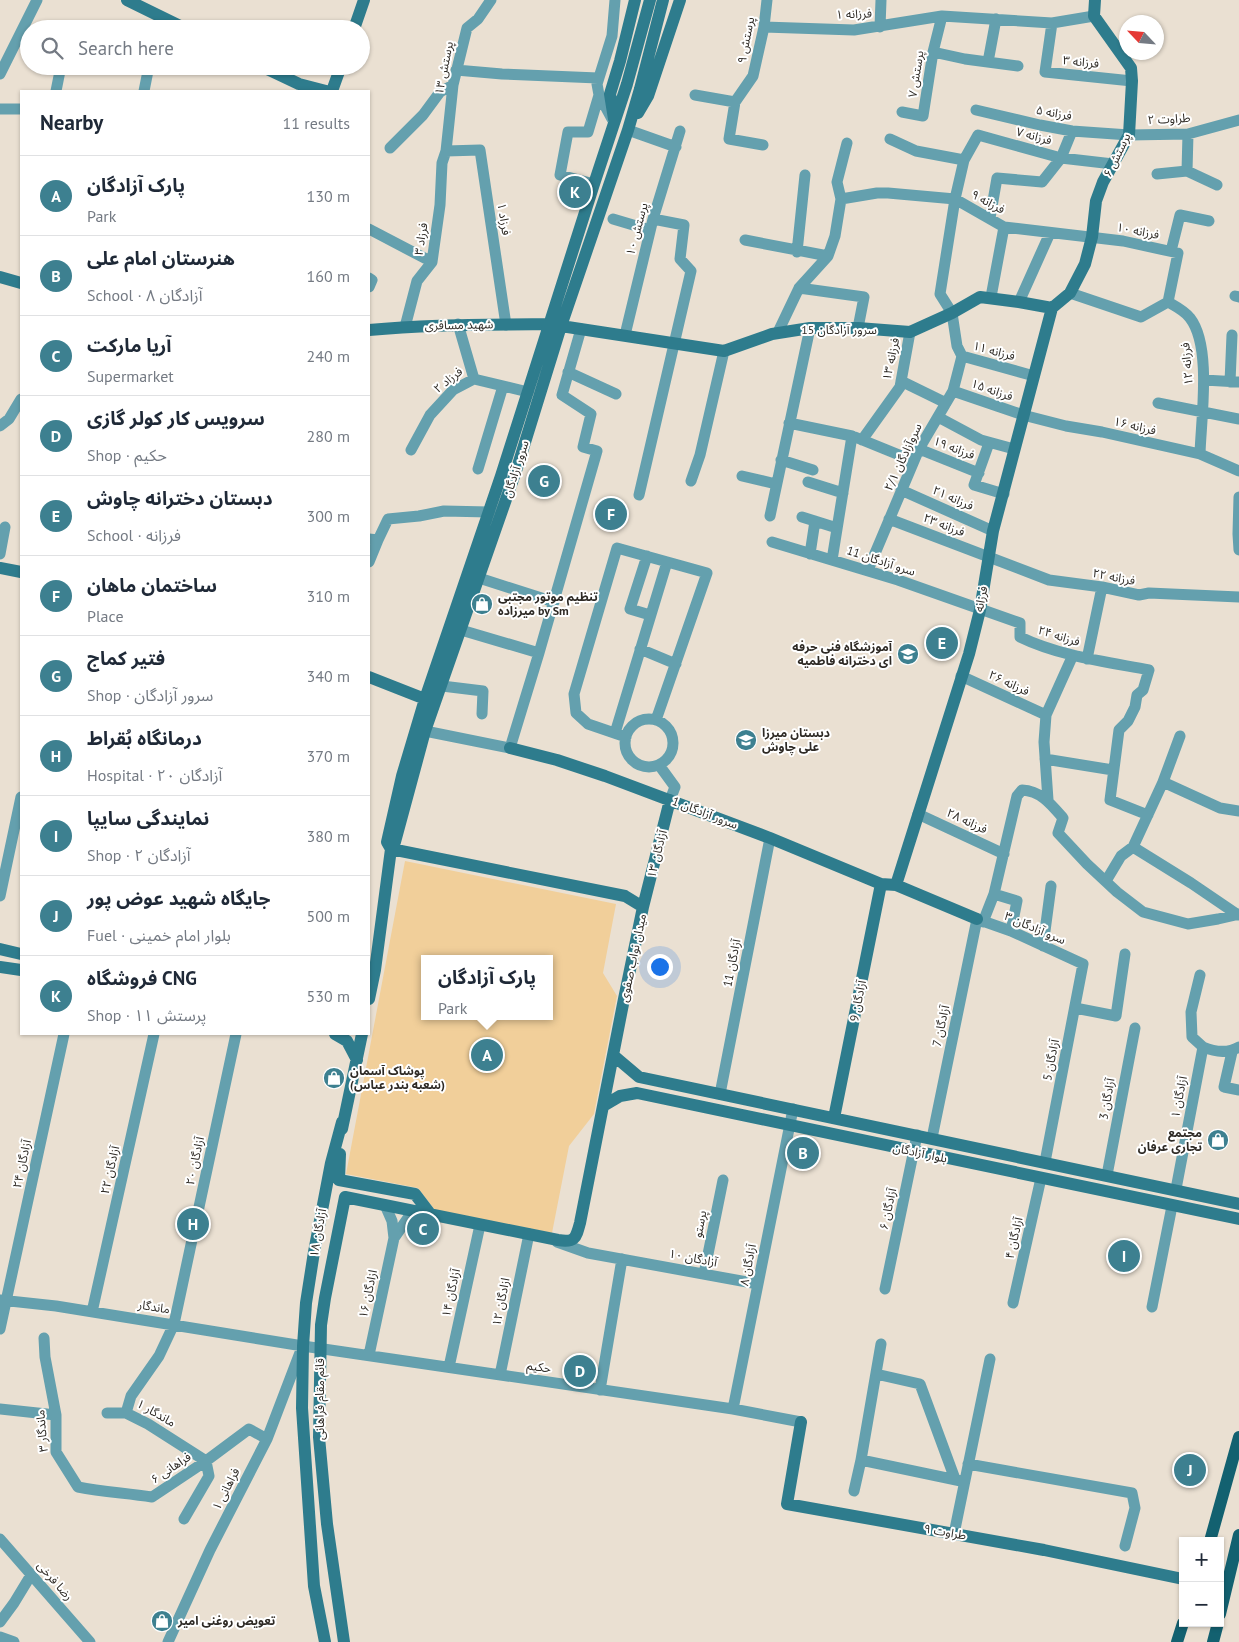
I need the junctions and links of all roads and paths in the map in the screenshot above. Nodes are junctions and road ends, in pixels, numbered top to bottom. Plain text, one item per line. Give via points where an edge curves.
1 (38, 0) edge
2 (127, 0) edge
3 (364, 0) edge
4 (490, 0) edge
5 (615, 0) edge
6 (635, 0) edge
7 (650, 0) edge
8 (663, 0) edge
9 (680, 0) edge
10 (767, 0) edge
11 (881, 0) edge
12 (1095, 0) edge
13 (942, 16) junction
14 (1094, 16) junction
15 (996, 19) junction
16 (28, 20) edge
17 (160, 20) edge
18 (357, 20) edge
19 (1052, 23) junction
20 (764, 27) junction
21 (880, 27) junction
22 (20, 35) edge
23 (933, 52) junction
24 (988, 62) junction
25 (1018, 66) dead end
26 (456, 70) junction
27 (0, 74) edge
28 (60, 75) edge
29 (147, 75) edge
30 (280, 75) edge
31 (338, 75) edge
32 (598, 78) junction
33 (1132, 81) junction
34 (453, 84) junction
35 (56, 90) edge
36 (144, 90) edge
37 (322, 90) edge
38 (332, 90) edge
39 (598, 95) junction
40 (695, 95) dead end
41 (735, 102) junction
42 (0, 109) edge
43 (20, 109) edge
44 (976, 110) dead end
45 (902, 112) dead end
46 (1239, 120) edge
47 (614, 122) junction
48 (628, 130) junction
49 (1072, 130) junction
50 (680, 131) dead end
51 (1188, 134) junction
52 (1129, 135) junction
53 (890, 139) dead end
54 (847, 143) dead end
55 (763, 145) dead end
56 (676, 147) junction
57 (390, 148) dead end
58 (446, 150) junction
59 (1061, 158) junction
60 (964, 160) junction
61 (1114, 164) junction
62 (1187, 170) junction
63 (1157, 174) dead end
64 (805, 175) dead end
65 (594, 184) junction
66 (1217, 185) dead end
67 (841, 199) junction
68 (954, 199) junction
69 (990, 218) junction
70 (613, 219) dead end
71 (1209, 221) dead end
72 (651, 224) junction
73 (1004, 227) junction
74 (370, 230) edge
75 (1050, 233) junction
76 (1092, 237) junction
77 (745, 240) dead end
78 (797, 252) junction
79 (1174, 252) junction
80 (828, 256) junction
81 (432, 262) junction
82 (0, 277) edge
83 (20, 283) edge
84 (799, 288) junction
85 (1070, 293) junction
86 (990, 298) junction
87 (1020, 302) junction
88 (1168, 302) junction
89 (1052, 308) junction
90 (952, 312) junction
91 (458, 324) junction
92 (506, 324) junction
93 (555, 325) junction
94 (406, 327) junction
95 (810, 328) junction
96 (858, 328) junction
97 (581, 329) junction
98 (370, 330) edge
99 (778, 332) junction
100 (910, 332) junction
101 (1232, 334) dead end
102 (625, 335) junction
103 (674, 342) junction
104 (724, 351) junction
105 (962, 356) junction
106 (568, 372) junction
107 (1034, 376) junction
108 (474, 379) junction
109 (1204, 380) junction
110 (901, 381) junction
111 (1235, 382) edge
112 (503, 386) junction
113 (953, 391) junction
114 (528, 392) junction
115 (616, 394) dead end
116 (20, 401) edge
117 (946, 402) junction
118 (1158, 403) dead end
119 (1202, 412) junction
120 (1023, 415) junction
121 (938, 417) junction
122 (1239, 419) edge
123 (789, 424) junction
124 (0, 426) edge
125 (857, 438) junction
126 (989, 443) junction
127 (919, 449) junction
128 (1014, 449) junction
129 (411, 450) dead end
130 (1200, 454) junction
131 (782, 460) junction
132 (914, 461) junction
133 (478, 469) dead end
134 (812, 470) dead end
135 (1239, 471) edge
136 (979, 473) junction
137 (742, 476) dead end
138 (691, 481) dead end
139 (808, 482) dead end
140 (776, 484) junction
141 (902, 490) junction
142 (843, 493) junction
143 (1004, 494) junction
144 (640, 495) dead end
145 (1239, 497) edge
146 (495, 513) junction
147 (770, 516) dead end
148 (802, 517) dead end
149 (889, 519) junction
150 (815, 521) junction
151 (5, 527) dead end
152 (837, 528) junction
153 (993, 530) junction
154 (1238, 534) edge
155 (373, 539) edge
156 (772, 542) dead end
157 (1239, 550) edge
158 (0, 554) edge
159 (810, 554) junction
160 (370, 556) edge
161 (647, 556) junction
162 (989, 557) junction
163 (832, 560) junction
164 (667, 562) junction
165 (0, 568) edge
166 (868, 570) junction
167 (20, 572) edge
168 (479, 578) junction
169 (1102, 587) junction
170 (1239, 597) edge
171 (554, 602) junction
172 (980, 610) junction
173 (650, 615) junction
174 (461, 630) junction
175 (640, 649) junction
176 (540, 653) junction
177 (1073, 655) junction
178 (1087, 659) junction
179 (676, 664) junction
180 (961, 676) junction
181 (370, 677) edge
182 (442, 686) junction
183 (425, 699) junction
184 (482, 714) dead end
185 (1046, 715) junction
186 (656, 720) junction
187 (425, 732) junction
188 (615, 733) junction
189 (1180, 736) dead end
190 (626, 737) junction
191 (510, 748) junction
192 (1045, 760) junction
193 (659, 765) junction
194 (1113, 770) junction
195 (1163, 782) junction
196 (670, 800) junction
197 (1048, 800) junction
198 (20, 802) edge
199 (1239, 811) edge
200 (918, 814) junction
201 (1148, 814) junction
202 (770, 838) junction
203 (389, 846) junction
204 (1133, 848) junction
205 (1004, 854) junction
206 (1106, 881) junction
207 (881, 884) junction
208 (896, 885) junction
209 (1051, 886) dead end
210 (994, 894) junction
211 (0, 896) edge
212 (644, 907) junction
213 (1238, 914) edge
214 (980, 920) junction
215 (1011, 931) junction
216 (1043, 946) junction
217 (0, 949) edge
218 (20, 954) edge
219 (1125, 954) dead end
220 (1083, 964) joint
221 (0, 967) edge
222 (20, 970) edge
223 (372, 974) edge
224 (1200, 975) dead end
225 (370, 991) edge
226 (1075, 1008) junction
227 (1134, 1028) dead end
228 (64, 1035) edge
229 (154, 1035) edge
230 (236, 1035) edge
231 (337, 1035) edge
232 (362, 1035) edge
233 (1203, 1047) junction
234 (1235, 1050) edge
235 (613, 1055) junction
236 (357, 1060) junction
237 (639, 1077) junction
238 (1239, 1090) edge
239 (637, 1093) junction
240 (720, 1094) junction
241 (603, 1106) junction
242 (794, 1109) junction
243 (834, 1118) junction
244 (342, 1122) junction
245 (790, 1125) junction
246 (917, 1135) junction
247 (932, 1138) junction
248 (913, 1152) junction
249 (1045, 1162) junction
250 (1107, 1175) junction
251 (1042, 1178) junction
252 (723, 1180) dead end
253 (1176, 1189) junction
254 (1239, 1204) edge
255 (385, 1205) junction
256 (1172, 1206) junction
257 (417, 1212) junction
258 (431, 1215) junction
259 (1239, 1219) edge
260 (580, 1223) junction
261 (480, 1225) junction
262 (528, 1234) junction
263 (394, 1238) junction
264 (548, 1238) junction
265 (588, 1253) junction
266 (622, 1259) junction
267 (704, 1274) junction
268 (758, 1284) junction
269 (885, 1289) dead end
270 (4, 1300) edge
271 (1013, 1304) dead end
272 (1152, 1307) dead end
273 (92, 1312) junction
274 (174, 1324) junction
275 (0, 1329) edge
276 (44, 1338) dead end
277 (881, 1344) dead end
278 (303, 1346) junction
279 (320, 1348) junction
280 (369, 1355) junction
281 (990, 1359) dead end
282 (449, 1367) junction
283 (876, 1374) junction
284 (500, 1375) junction
285 (600, 1390) junction
286 (0, 1409) edge
287 (733, 1409) junction
288 (107, 1413) dead end
289 (126, 1413) junction
290 (56, 1415) junction
291 (800, 1422) joint
292 (1239, 1437) edge
293 (267, 1439) junction
294 (861, 1460) junction
295 (206, 1461) junction
296 (968, 1464) junction
297 (960, 1480) junction
298 (78, 1487) joint
299 (854, 1491) dead end
300 (184, 1519) dead end
301 (954, 1534) junction
302 (1239, 1535) edge
303 (1211, 1537) edge
304 (0, 1539) edge
305 (1125, 1546) dead end
306 (31, 1575) junction
307 (1179, 1577) edge
308 (1224, 1597) edge
309 (0, 1622) edge
310 (1182, 1627) edge
311 (1217, 1627) edge
312 (0, 1637) edge
313 (14, 1642) edge
314 (90, 1642) edge
315 (168, 1642) edge
316 (325, 1642) edge
317 (344, 1642) edge
318 (1177, 1642) edge
319 (1213, 1642) edge

1 - 16 street
2 - 17 main road
3 - 18 main road
4 - 26 street, پرستش ۱۳ via 478,19 466,28
5 - 32 street via 612,36
6 - 47 main road via 610,94
7 - 47 main road, سرور آزادگان
8 - 48 main road, سرور آزادگان
9 - 48 main road via 648,96
10 - 20 street, پرستش ۹
11 - 21 street
12 - 14 main road
13 - 15 street, فرزانه ۱
13 - 21 street, فرزانه ۱
13 - 23 street, پرستش ۷
14 - 19 street, فرزانه ۱
14 - 33 main road, پرستش ۶ via 1131,68
15 - 19 street, فرزانه ۱
15 - 24 street
19 - 33 street, فرزانه ۳ via 1045,72
20 - 21 street, فرزانه ۱ via 854,30
20 - 41 street, پرستش ۹ via 753,76
22 - 27 street
23 - 24 street
23 - 45 street, پرستش ۷ via 923,116
24 - 25 street
26 - 32 street
26 - 34 street, پرستش ۱۳
28 - 35 street
29 - 36 street
30 - 37 main road
31 - 38 main road
32 - 39 street
33 - 52 main road, پرستش ۶
34 - 57 street via 440,92 423,115
34 - 58 street, پرستش ۱۳
39 - 47 street
39 - 65 street via 588,132 568,132 560,175
40 - 41 street
41 - 55 street, پرستش ۹ via 729,139
42 - 43 street
44 - 49 street, فرزانه ۵ via 1040,126
46 - 51 street, طراوت ۲
47 - 65 main road, سرور آزادگان
48 - 56 street
48 - 93 main road, سرور آزادگان
49 - 52 street, فرزانه ۵
49 - 59 street
50 - 56 street, پرستش ۱۰
51 - 52 street, طراوت ۲
51 - 62 street
52 - 61 main road, پرستش ۶
53 - 60 street via 916,151
54 - 67 street via 837,182
56 - 72 street, پرستش ۱۰
58 - 81 street, فرزاد ۳
58 - 92 street, فرزاد ۱ via 480,150
59 - 60 street, فرزانه ۷ via 978,134
59 - 61 street, فرزانه ۷
59 - 69 street via 1042,182 997,178
60 - 68 street, فرزانه ۱۱
61 - 76 main road, پرستش ۶ via 1096,201
62 - 63 street
62 - 66 street
64 - 78 street
65 - 93 main road, سرور آزادگان
67 - 68 street, فرزانه ۹ via 877,193
67 - 80 street
68 - 69 street, فرزانه ۹
68 - 90 street, فرزانه ۱۱ via 940,294
69 - 73 street, فرزانه ۹
70 - 72 street
71 - 79 street via 1180,215
72 - 102 street, پرستش ۱۰
72 - 103 street via 684,225 680,259 691,271
73 - 75 street, فرزانه ۹
73 - 86 street
74 - 81 street
75 - 76 street, فرزانه ۹
75 - 87 street
76 - 79 street, فرزانه ۱۰
76 - 85 main road, پرستش ۶ via 1085,264
77 - 78 street
78 - 80 street
79 - 88 street
80 - 84 street
81 - 94 street, فرزاد ۳ via 418,281
82 - 83 main road
84 - 96 street via 864,297
84 - 99 street
85 - 88 street via 1141,317
85 - 89 main road, پرستش ۶
86 - 87 main road, سرور آزادگان 15
86 - 90 main road, سرور آزادگان 15 via 980,297
87 - 89 main road, سرور آزادگان 15
88 - 109 street, فرزانه ۱۲ via 1190,317 1201,341
89 - 107 main road, فرزانه
90 - 100 main road, سرور آزادگان 15
90 - 105 street, فرزانه ۱۱ via 957,346
91 - 92 main road, شهید مسافری
91 - 94 main road, شهید مسافری
91 - 108 street, فرزاد ۲
92 - 93 main road, شهید مسافری
93 - 97 main road
93 - 114 main road, سرور آزادگان
93 - 146 main road, سرور آزادگان
94 - 98 main road, شهید مسافری
95 - 96 main road, سرور آزادگان 15
95 - 99 main road, سرور آزادگان 15
95 - 123 street
96 - 100 main road, سرور آزادگان 15
97 - 102 main road
97 - 106 street
99 - 104 main road, سرور آزادگان 15
100 - 110 street, فرزانه ۱۳
101 - 111 street
102 - 103 main road
103 - 104 main road
103 - 144 street
104 - 138 street
105 - 107 street, فرزانه ۱۱
105 - 113 street, ۲/۱ سروآزادگان
106 - 115 street
106 - 171 street via 562,395 591,414 583,447 597,451
107 - 120 main road, فرزانه
108 - 112 street
108 - 129 street, فرزاد ۲ via 453,390 430,415
109 - 111 street
109 - 119 street, فرزانه ۱۲
110 - 117 street
110 - 125 street, فرزانه ۱۳ via 898,391
112 - 114 street
112 - 133 street
113 - 117 street, ۲/۱ سروآزادگان
113 - 120 street, فرزانه ۱۵
114 - 146 main road, سرور آزادگان
116 - 124 street via 9,419
117 - 121 street, ۲/۱ سروآزادگان
118 - 119 street
119 - 122 street
119 - 130 street, فرزانه ۱۲
120 - 128 main road, فرزانه
120 - 130 street, فرزانه ۱۶
121 - 126 street
121 - 127 street, ۲/۱ سروآزادگان
123 - 125 street
123 - 131 street
125 - 132 street
125 - 142 street
126 - 128 street
126 - 136 street, فرزانه ۱۹
127 - 132 street, ۲/۱ سروآزادگان
127 - 136 street, فرزانه ۱۹
128 - 143 main road, فرزانه
130 - 135 street, فرزانه ۱۶
131 - 134 street
131 - 140 street
132 - 141 street, ۲/۱ سروآزادگان
136 - 143 street, فرزانه ۱۹ via 974,485
137 - 140 street
139 - 142 street
140 - 147 street
141 - 149 street, ۲/۱ سروآزادگان
141 - 153 street, فرزانه ۲۱
142 - 152 street
143 - 153 main road, فرزانه
145 - 154 street
146 - 155 street via 444,511 388,519
146 - 168 main road, سرور آزادگان
146 - 183 main road, سرور آزادگان
148 - 150 street
149 - 162 street, فرزانه ۲۳
149 - 166 street, ۲/۱ سروآزادگان
150 - 152 street
150 - 159 street
151 - 158 street
152 - 163 street
153 - 162 main road, فرزانه
154 - 157 street
155 - 160 street
156 - 159 street, سرو آزادگان 11
159 - 163 street, سرو آزادگان 11
161 - 164 street
161 - 173 street via 630,609
161 - 188 street via 617,548 574,694 576,713 588,724
162 - 169 street, فرزانه ۲۲ via 1049,580
162 - 172 main road, فرزانه
163 - 166 street, سرو آزادگان 11
164 - 173 street
164 - 179 street via 707,574
165 - 167 main road
166 - 172 street, سرو آزادگان 11
168 - 171 street
168 - 174 main road, سرور آزادگان
169 - 170 street, فرزانه ۲۲ via 1139,595
169 - 178 street
171 - 176 street
172 - 177 street, فرزانه ۲۴ via 1020,623 1020,637 1029,642
172 - 180 main road, فرزانه
173 - 175 street
174 - 176 street
174 - 182 main road, سرور آزادگان
175 - 179 street
175 - 188 street
176 - 191 street
177 - 178 street, فرزانه ۲۴
177 - 185 street
178 - 194 street, فرزانه ۲۴ via 1149,670 1135,707 1119,730
179 - 186 street
180 - 185 street, فرزانه ۲۶
180 - 200 main road, فرزانه
181 - 183 main road
182 - 184 street via 483,691
182 - 187 main road, سرور آزادگان
183 - 203 main road, سرور آزادگان via 402,776
185 - 192 street
186 - 190 street via 635,725
186 - 193 street via 669,730 673,746 671,754
187 - 191 street, سرور آزادگان 1
187 - 203 main road, سرور آزادگان via 396,842
188 - 190 street
189 - 195 street
190 - 193 street via 631,759 637,764
191 - 196 main road, سرور آزادگان 1 via 557,760
192 - 194 street
192 - 197 street
193 - 196 street via 675,787
194 - 201 street via 1110,800
195 - 199 street via 1220,808
195 - 201 street
196 - 202 main road, سرور آزادگان 1
196 - 212 main road, آزادگان ۱۳
197 - 205 street, آزادگان 7 via 1037,793 1022,790 1017,796
197 - 206 street via 1063,818 1058,833
198 - 211 street
200 - 205 street, فرزانه ۲۸
200 - 208 main road, فرزانه
201 - 204 street
202 - 207 main road, سرور آزادگان 1
202 - 240 street, آزادگان 11
203 - 212 main road, میدان نواب صفوی via 625,896
203 - 223 main road
204 - 206 street via 1122,856
204 - 213 street
205 - 210 street, آزادگان 7
206 - 213 street via 1143,912 1188,924
207 - 208 main road, سرور آزادگان 1
207 - 243 main road, آزادگان 9
208 - 214 main road, سرور آزادگان 1
209 - 216 street
210 - 214 street, آزادگان 7
210 - 215 street via 1017,901
212 - 235 main road, میدان نواب صفوی
214 - 215 street, سرو آزادگان ۳
214 - 247 street, آزادگان 7
215 - 216 street, سرو آزادگان ۳
216 - 220 street, سرو آزادگان ۳
217 - 218 main road
219 - 226 street via 1116,1016
220 - 226 street, آزادگان 5
221 - 222 main road
223 - 225 main road
224 - 233 street via 1191,1012 1192,1037
226 - 249 street, آزادگان 5
227 - 250 street, آزادگان 3
228 - 270 street, آزادگان ۲۴
229 - 273 street, آزادگان ۲۲
230 - 274 street, آزادگان ۲۰
231 - 236 main road via 347,1041
232 - 236 main road
233 - 234 street via 1214,1051
233 - 253 street, آزادگان ۱
234 - 238 street via 1224,1087
235 - 237 main road, بلوار آزادگان
235 - 241 main road, میدان نواب صفوی
236 - 244 main road
237 - 239 main road via 632,1084
237 - 240 main road, بلوار آزادگان
239 - 241 main road, بلوار آزادگان via 620,1096
239 - 245 main road, بلوار آزادگان
240 - 242 main road, بلوار آزادگان
241 - 260 main road, میدان نواب صفوی
242 - 243 main road, بلوار آزادگان
242 - 245 street, آزادگان ۸
243 - 246 main road, بلوار آزادگان
244 - 258 main road via 339,1180 415,1194
244 - 278 main road, آزادگان ۱۸ via 314,1252
245 - 248 main road, بلوار آزادگان
245 - 268 street, آزادگان ۸
246 - 247 main road, بلوار آزادگان
246 - 248 street, آزادگان ۶
247 - 249 main road, بلوار آزادگان
248 - 251 main road, بلوار آزادگان
248 - 269 street, آزادگان ۶
249 - 250 main road, بلوار آزادگان
249 - 251 main road
250 - 253 main road, بلوار آزادگان
251 - 256 main road, بلوار آزادگان
251 - 271 street, آزادگان ۴
252 - 267 street, پرستو
253 - 254 main road, بلوار آزادگان
253 - 256 main road
255 - 257 main road, میدان نواب صفوی
255 - 263 street, ازادگان ۱۶ via 392,1221
255 - 279 main road, قائم مقام فراهانی via 345,1197 325,1298
256 - 259 main road, بلوار آزادگان
256 - 272 street
257 - 258 main road, میدان نواب صفوی
257 - 263 street, ازادگان ۱۶ via 408,1218
258 - 261 main road, میدان نواب صفوی
260 - 264 main road, میدان نواب صفوی via 574,1240
260 - 265 street via 583,1248
261 - 262 main road, میدان نواب صفوی
261 - 282 street, آزادگان ۱۴
262 - 264 main road, میدان نواب صفوی
262 - 284 street, ازادگان ۱۲
263 - 280 street, ازادگان ۱۶
264 - 265 street, آزادگان ۱۰
265 - 266 street, آزادگان ۱۰
266 - 267 street, آزادگان ۱۰
266 - 285 street
267 - 268 street, آزادگان ۱۰
268 - 287 street, آزادگان ۸
270 - 273 street, ماندگار
270 - 275 street, آزادگان ۲۴
273 - 274 street, ماندگار
274 - 278 street, ماندگار
274 - 289 street, ماندگار ۱ via 159,1356 131,1396
276 - 290 street, ماندگار ۳ via 44,1357
277 - 283 street
278 - 279 street, حکیم
278 - 293 street, فراهانی ۱
278 - 316 main road, قائم مقام فراهانی via 302,1408 314,1586
279 - 280 street, حکیم
279 - 317 main road, قائم مقام فراهانی via 320,1437 327,1524
280 - 282 street, حکیم
281 - 296 street
282 - 284 street, حکیم
283 - 294 street
283 - 297 street via 920,1384
284 - 285 street, حکیم
285 - 287 street, حکیم
286 - 290 street
287 - 291 street, حکیم
288 - 289 street
289 - 295 street, ماندگار ۱
290 - 298 street, ماندگار ۳ via 56,1452
291 - 301 main road, طراوت ۹ via 787,1504
292 - 303 main road
293 - 295 street, فراهانی ۶ via 249,1429
293 - 315 street, فراهانی ۱ via 206,1558
294 - 297 street
294 - 299 street
295 - 298 street, فراهانی ۶ via 152,1497
295 - 300 street via 209,1476
296 - 297 street
296 - 305 street via 1132,1493 1135,1508
297 - 301 street
301 - 307 main road, طراوت ۹
302 - 308 main road
304 - 306 street, رضا فرخی
306 - 309 street
306 - 314 street, رضا فرخی
310 - 318 main road
311 - 319 main road
312 - 313 street

